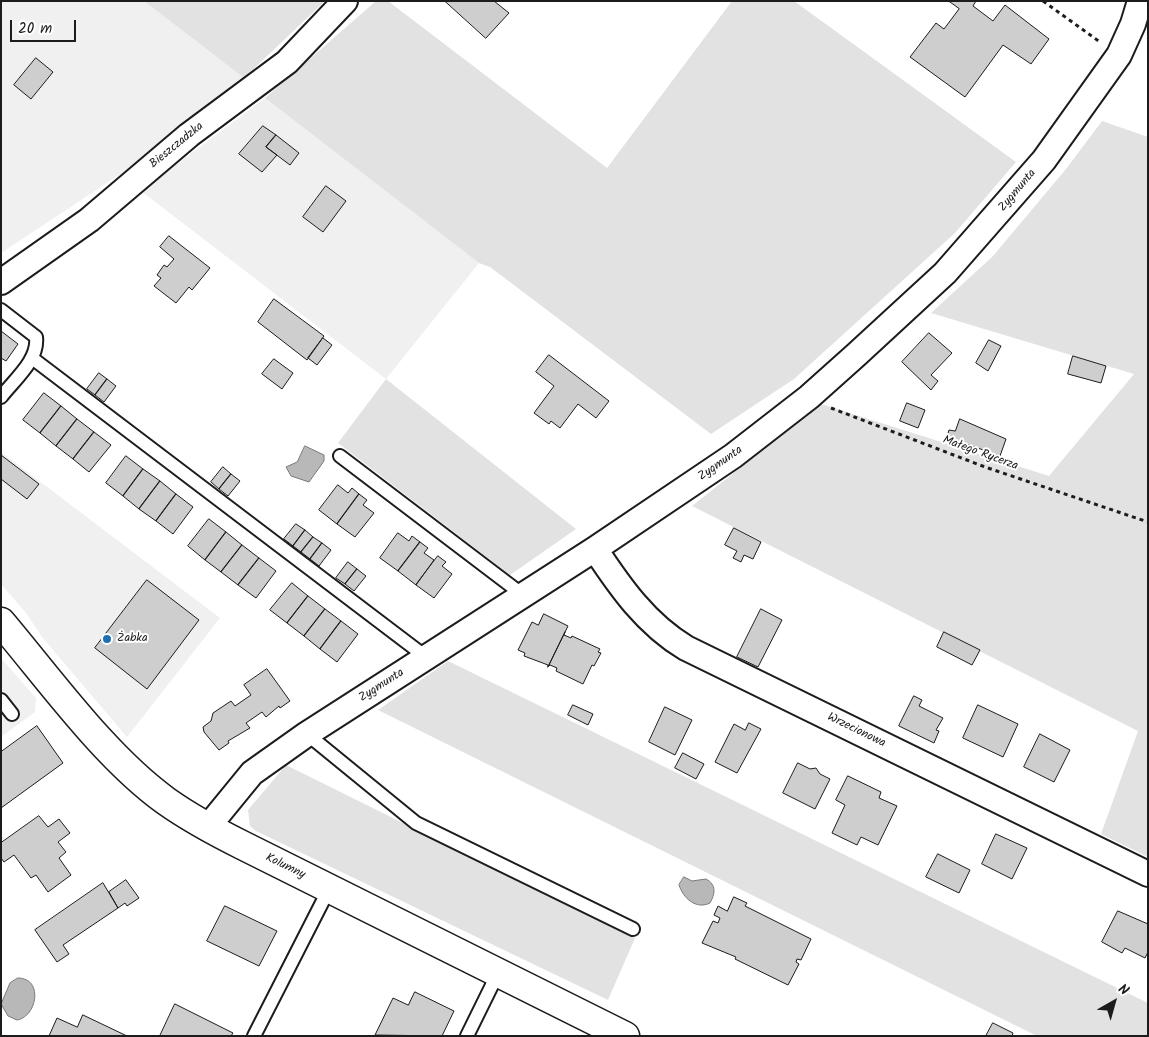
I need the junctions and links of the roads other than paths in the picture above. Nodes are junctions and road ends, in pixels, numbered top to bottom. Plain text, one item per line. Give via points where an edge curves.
1 (345, 1) edge
2 (1140, 1) edge
3 (1, 282) edge
4 (1, 310) edge
5 (32, 358) junction
6 (1, 397) edge
7 (340, 456) dead end
8 (595, 549) junction
9 (523, 595) junction
10 (1, 622) edge
11 (426, 658) junction
12 (1, 700) edge
13 (12, 714) dead end
14 (307, 734) junction
15 (207, 828) junction
16 (1148, 874) edge
17 (329, 889) junction
18 (632, 929) dead end
19 (498, 973) junction
20 (254, 1036) edge
21 (467, 1036) edge
22 (625, 1036) edge

1 - 3 street, Bieszczadzka via 287,62 189,135 89,220
2 - 8 street, Zygmunta via 1119,55 1044,160 968,249 808,397 733,456
4 - 5 lane via 36,337 37,347
5 - 6 lane
5 - 11 lane
7 - 9 lane
8 - 9 street, Zygmunta
8 - 16 street, Wrzecionowa via 619,585 654,626 686,648
9 - 11 street, Zygmunta
10 - 15 street, Kolumny via 125,766 163,799
11 - 14 street, Zygmunta
12 - 13 lane
14 - 15 street, Zygmunta via 252,773
14 - 18 lane via 416,823
15 - 17 street, Kolumny
17 - 19 street, Kolumny
17 - 20 lane
19 - 21 lane
19 - 22 street, Kolumny

